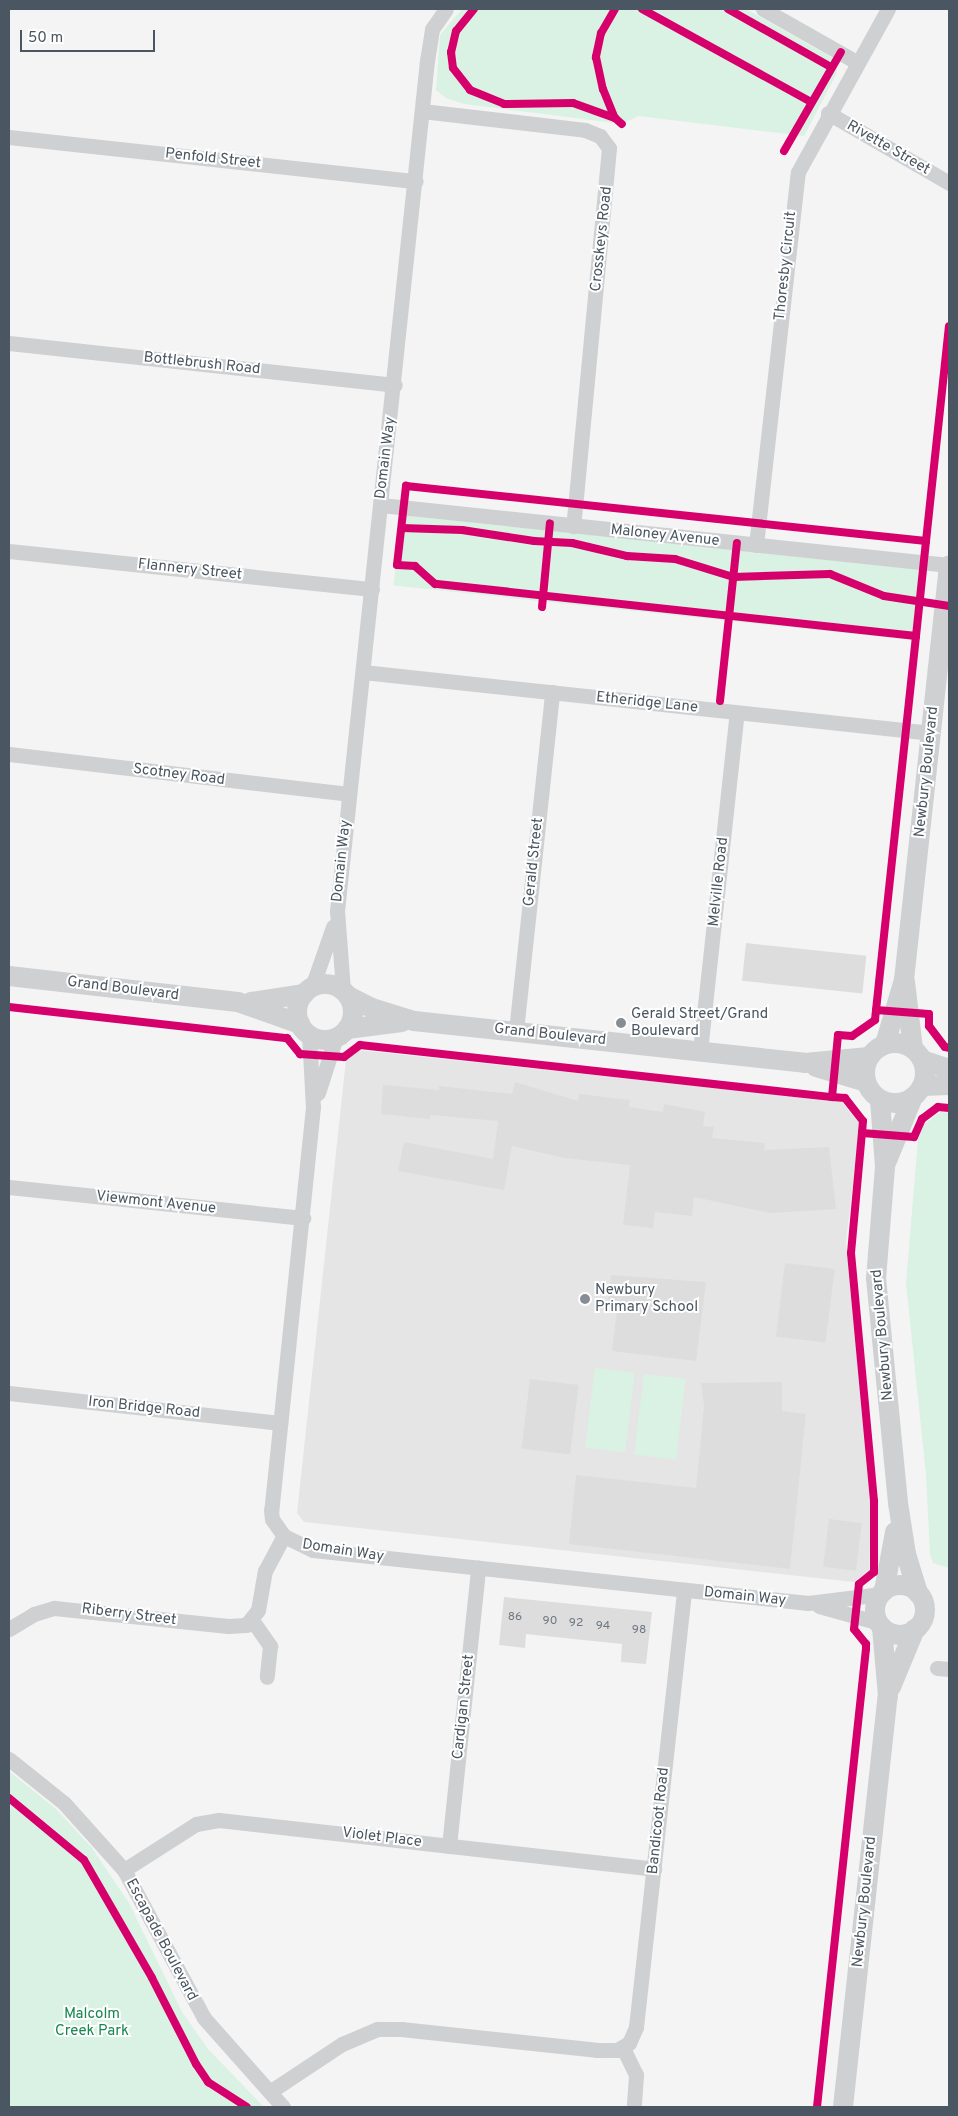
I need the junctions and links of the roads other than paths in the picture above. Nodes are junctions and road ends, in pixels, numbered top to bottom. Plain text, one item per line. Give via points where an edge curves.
1 (446, 9) edge
2 (763, 9) edge
3 (888, 9) edge
4 (858, 63) junction
5 (422, 111) junction
6 (828, 113) junction
7 (9, 137) edge
8 (416, 181) junction
9 (949, 183) edge
10 (9, 343) edge
11 (394, 385) junction
12 (380, 505) junction
13 (573, 526) junction
14 (756, 545) junction
15 (9, 552) edge
16 (949, 565) edge
17 (372, 589) junction
18 (945, 638) edge
19 (363, 672) junction
20 (552, 692) junction
21 (737, 713) junction
22 (932, 734) junction
23 (9, 754) edge
24 (350, 794) junction
25 (337, 911) junction
26 (9, 976) edge
27 (904, 980) junction
28 (308, 991) junction
29 (346, 993) junction
30 (238, 1002) junction
31 (414, 1021) junction
32 (305, 1029) junction
33 (516, 1031) junction
34 (341, 1033) junction
35 (886, 1044) junction
36 (700, 1051) junction
37 (918, 1054) junction
38 (869, 1057) junction
39 (805, 1063) junction
40 (949, 1069) edge
41 (866, 1082) junction
42 (949, 1085) edge
43 (917, 1092) junction
44 (880, 1100) junction
45 (314, 1107) junction
46 (884, 1167) junction
47 (9, 1187) edge
48 (303, 1218) junction
49 (9, 1393) edge
50 (280, 1423) junction
51 (898, 1503) junction
52 (284, 1536) junction
53 (478, 1568) junction
54 (684, 1590) junction
55 (918, 1592) junction
56 (883, 1593) junction
57 (808, 1603) junction
58 (252, 1620) junction
59 (881, 1625) junction
60 (9, 1629) edge
61 (916, 1629) junction
62 (267, 1677) dead end
63 (888, 1696) junction
64 (9, 1759) edge
65 (449, 1846) junction
66 (654, 1869) junction
67 (124, 1870) junction
68 (623, 2048) junction
69 (271, 2091) junction
70 (283, 2107) edge
71 (634, 2107) edge
72 (843, 2107) edge

1 - 5 street, Domain Way via 432,29
2 - 4 street
3 - 4 street, Thoresby Circuit
4 - 6 street, Thoresby Circuit
5 - 8 street, Domain Way
5 - 13 street, Crosskeys Road via 585,130 600,136 609,148
6 - 9 street, Rivette Street
6 - 14 street, Thoresby Circuit via 796,182
7 - 8 street, Penfold Street
8 - 11 street, Domain Way
10 - 11 street, Bottlebrush Road
11 - 12 street, Domain Way
12 - 13 street, Maloney Avenue
12 - 17 street, Domain Way
13 - 14 street, Maloney Avenue
14 - 16 street, Maloney Avenue
15 - 17 street, Flannery Street
16 - 18 street, Newbury Boulevard
17 - 19 street, Domain Way
18 - 22 street, Newbury Boulevard
19 - 20 street, Etheridge Lane
19 - 24 street, Domain Way
20 - 21 street, Etheridge Lane
20 - 33 street, Gerald Street
21 - 22 street, Etheridge Lane
21 - 36 street, Melville Road
22 - 27 street, Newbury Boulevard
23 - 24 street, Scotney Road
24 - 25 street, Domain Way
25 - 28 street, Domain Way via 327,950
25 - 29 street, Domain Way
26 - 30 street, Grand Boulevard
27 - 35 street, Newbury Boulevard
27 - 37 street, Newbury Boulevard
28 - 29 street via 328,984
28 - 30 street, Grand Boulevard
28 - 32 street via 298,1009
29 - 31 street, Grand Boulevard via 372,1008
29 - 34 street via 353,1009
30 - 32 street, Grand Boulevard
31 - 33 street, Grand Boulevard
31 - 34 street, Grand Boulevard via 366,1024
32 - 34 street via 318,1038
32 - 45 street, Domain Way
33 - 36 street, Grand Boulevard
34 - 45 street, Domain Way
35 - 37 street via 895,1042
35 - 38 street
36 - 39 street, Grand Boulevard
37 - 40 street
37 - 43 street via 925,1068
38 - 39 street, Grand Boulevard
38 - 41 street via 864,1073
39 - 41 street, Grand Boulevard
41 - 44 street
42 - 43 street
43 - 44 street via 897,1103
43 - 46 street, Newbury Boulevard
44 - 46 street, Newbury Boulevard
45 - 48 street, Domain Way
46 - 51 street, Newbury Boulevard via 876,1278
47 - 48 street, Viewmont Avenue
48 - 50 street, Domain Way
49 - 50 street, Iron Bridge Road
50 - 52 street, Domain Way via 271,1510 272,1519
51 - 55 street, Newbury Boulevard via 906,1554
51 - 56 street, Newbury Boulevard via 894,1550
52 - 53 street, Domain Way via 313,1550
52 - 58 street via 264,1571 258,1610
53 - 54 street, Domain Way
53 - 65 street, Cardigan Street
54 - 57 street, Domain Way
54 - 66 street, Bandicoot Road
55 - 56 street via 904,1586
55 - 61 street via 925,1612
56 - 57 street, Domain Way
56 - 59 street via 876,1608
57 - 59 street, Domain Way
58 - 60 street, Riberry Street via 246,1625 228,1626 54,1608 34,1614
58 - 62 street via 270,1646
59 - 61 street via 901,1634
59 - 63 street, Newbury Boulevard
61 - 63 street, Newbury Boulevard
63 - 72 street, Newbury Boulevard
64 - 67 street, Escapade Boulevard via 64,1803
65 - 66 street, Violet Place
65 - 67 street, Violet Place via 210,1820 196,1824
66 - 68 street, Bandicoot Road via 636,2027 633,2038
67 - 69 street, Escapade Boulevard via 204,2018 228,2048
68 - 69 street via 596,2050 378,2029 342,2044
68 - 71 street via 636,2075
69 - 70 street, Escapade Boulevard

